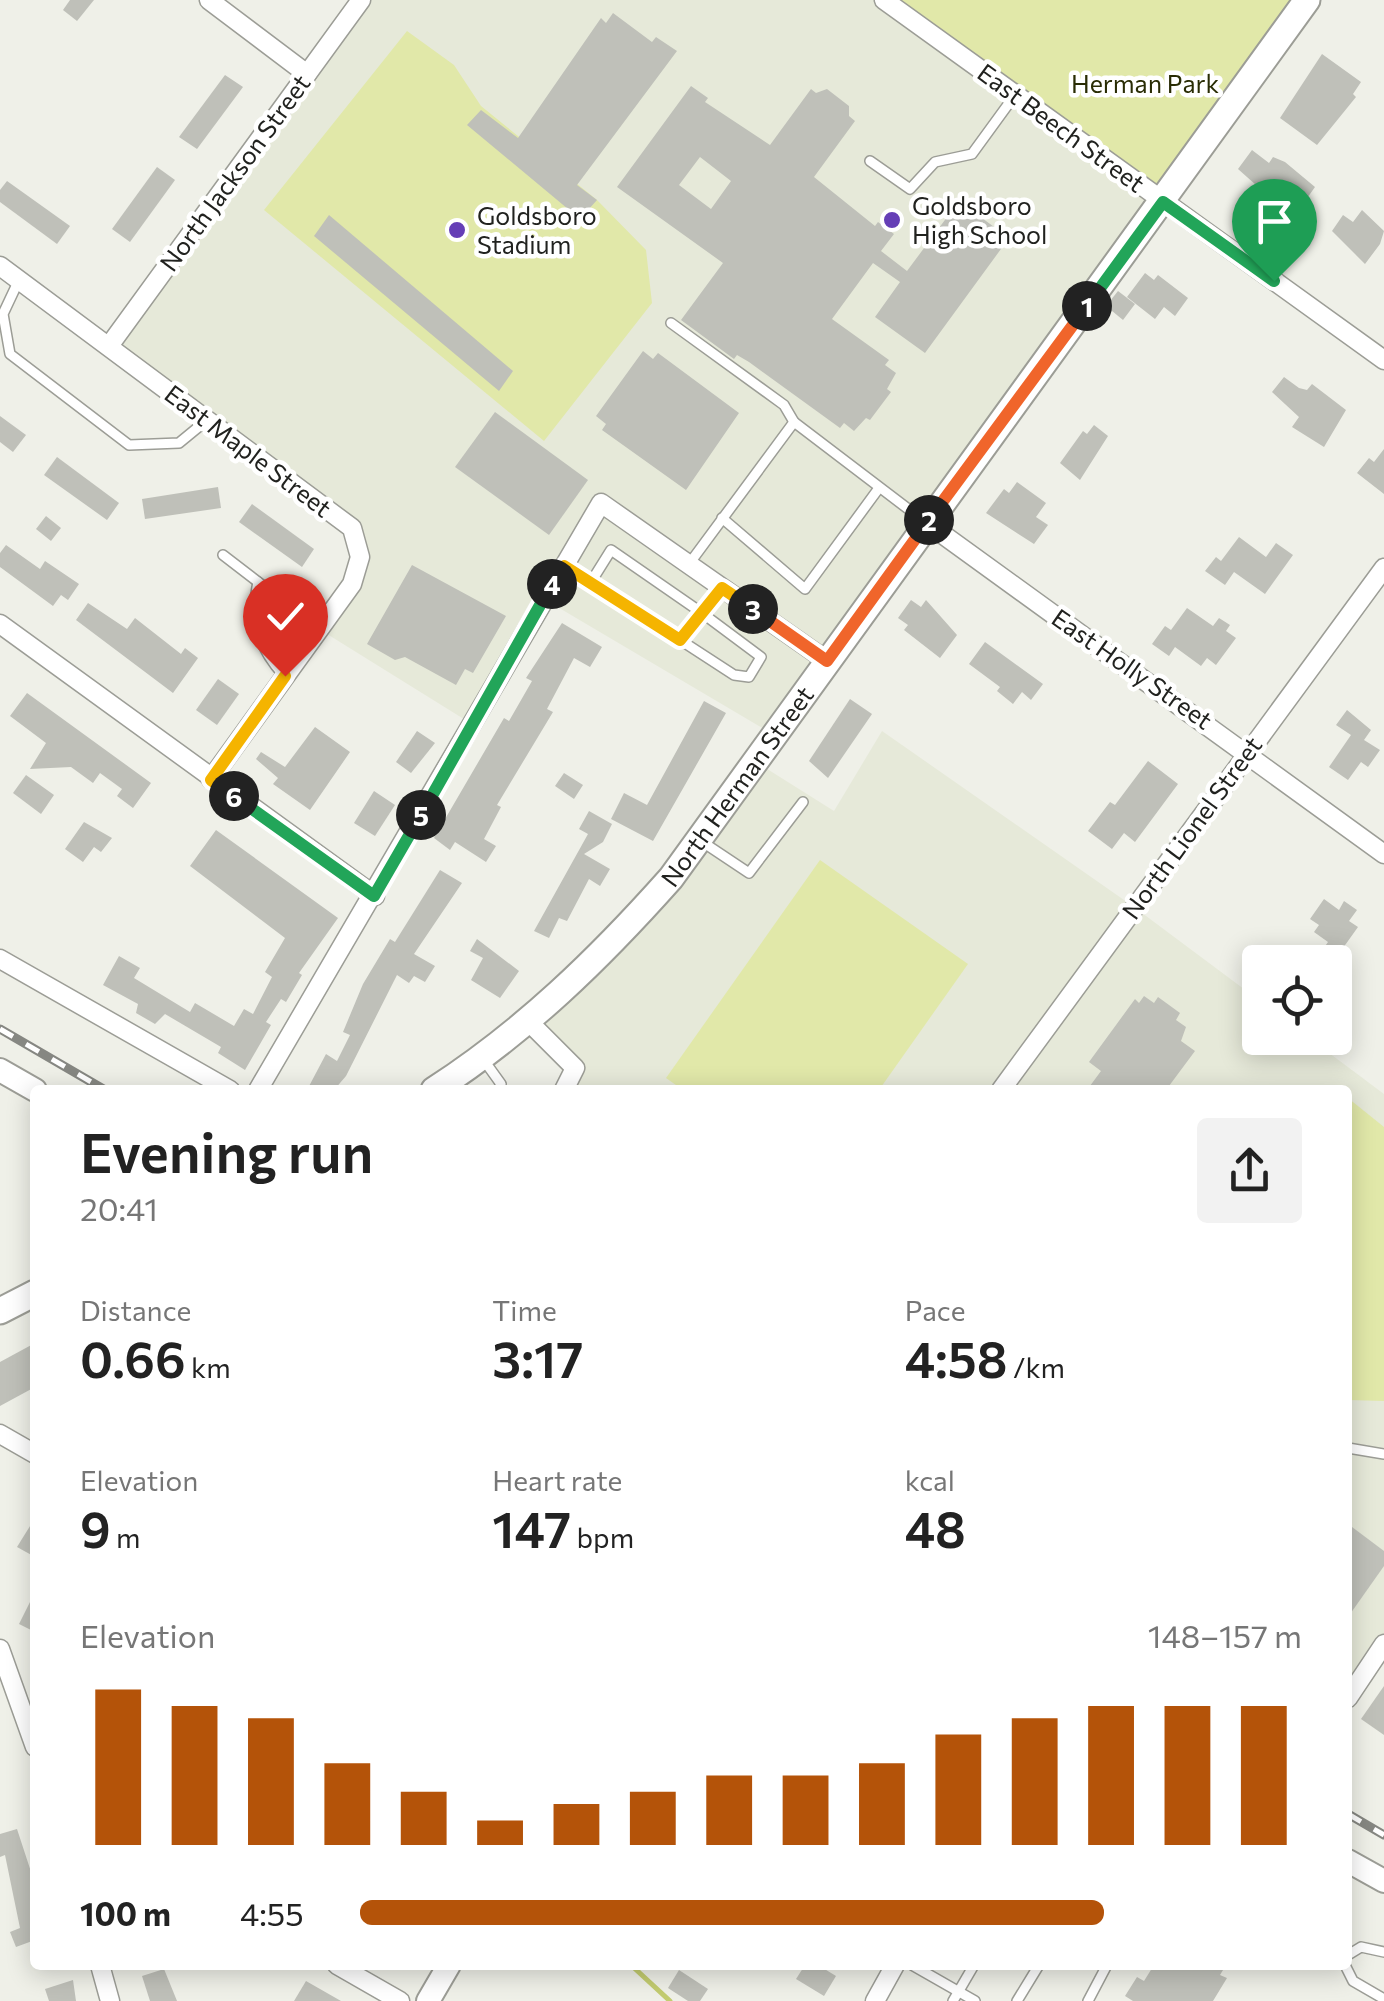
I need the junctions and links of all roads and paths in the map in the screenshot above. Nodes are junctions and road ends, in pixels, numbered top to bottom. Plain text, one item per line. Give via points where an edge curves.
1 (209, 0) edge
2 (360, 0) edge
3 (884, 0) edge
4 (1307, 0) edge
5 (307, 74) junction
6 (1015, 95) junction
7 (870, 161) dead end
8 (1163, 202) junction
9 (0, 266) edge
10 (19, 280) junction
11 (671, 323) dead end
12 (109, 346) junction
13 (1384, 360) edge
14 (208, 420) junction
15 (794, 422) junction
16 (880, 488) junction
17 (722, 518) junction
18 (926, 523) junction
19 (224, 555) dead end
20 (688, 564) junction
21 (564, 566) junction
22 (1384, 568) edge
23 (258, 582) junction
24 (591, 582) junction
25 (722, 588) junction
26 (702, 613) junction
27 (0, 624) edge
28 (320, 630) junction
29 (680, 640) junction
30 (827, 661) junction
31 (285, 676) junction
32 (1247, 752) junction
33 (211, 780) junction
34 (802, 802) dead end
35 (699, 840) junction
36 (1384, 854) edge
37 (374, 896) junction
38 (0, 959) edge
39 (529, 1022) junction
40 (481, 1057) junction
41 (0, 1070) edge
42 (221, 1085) edge
43 (261, 1085) edge
44 (441, 1085) edge
45 (500, 1085) edge
46 (566, 1085) edge
47 (1005, 1085) edge
48 (30, 1087) edge
49 (30, 1296) edge
50 (0, 1311) edge
51 (0, 1434) edge
52 (1352, 1449) edge
53 (30, 1451) edge
54 (1384, 1454) edge
55 (1384, 1644) edge
56 (0, 1649) edge
57 (1352, 1692) edge
58 (30, 1733) edge
59 (1352, 1862) edge
60 (1384, 1881) edge
61 (1352, 1952) edge
62 (1384, 1952) edge
63 (101, 1970) edge
64 (346, 1970) edge
65 (446, 1970) edge
66 (892, 1970) edge
67 (919, 1970) edge
68 (971, 1970) edge
69 (1036, 1970) edge
70 (1104, 1970) edge
71 (1348, 1970) edge
72 (956, 1996) edge
73 (1384, 1999) edge
74 (110, 2001) edge
75 (400, 2001) edge
76 (428, 2001) edge
77 (875, 2001) edge
78 (975, 2001) edge
79 (1018, 2001) edge
80 (1088, 2001) edge

1 - 5 street
2 - 5 street, North Jackson Street
3 - 6 street, East Beech Street
4 - 8 main road, North Herman Street
5 - 12 street, North Jackson Street
6 - 7 lane via 972,154 935,162 910,189
6 - 8 street, East Beech Street
8 - 13 street, East Beech Street
8 - 18 main road, North Herman Street
9 - 10 street, East Maple Street
10 - 12 street, East Maple Street
10 - 14 lane via 4,314 10,354 129,445 179,443
11 - 15 lane via 784,405
12 - 14 street, East Maple Street
14 - 28 street, East Maple Street via 352,528 360,558 352,584
15 - 16 lane
15 - 17 lane
16 - 17 lane via 805,590
16 - 18 lane
17 - 20 lane
18 - 30 main road, North Herman Street
18 - 32 street, East Holly Street
19 - 23 lane
20 - 21 street via 600,503
20 - 25 street
21 - 24 lane
21 - 37 street
22 - 32 street, North Lionel Street
23 - 28 lane
23 - 31 lane via 257,636
24 - 26 lane via 611,550
24 - 29 lane
25 - 26 lane
25 - 30 street
26 - 29 lane
26 - 29 lane via 761,656 749,677 734,675
27 - 33 street
28 - 31 street, East Maple Street
30 - 35 main road, North Herman Street
31 - 33 street, East Maple Street
32 - 36 street, East Holly Street
32 - 47 street, North Lionel Street
33 - 37 street
34 - 35 lane via 748,873
35 - 39 main road, North Herman Street via 600,958
37 - 43 street
38 - 42 street
39 - 40 main road, North Herman Street
39 - 46 street via 575,1068
40 - 44 main road, North Herman Street
40 - 45 lane
41 - 48 street
49 - 50 main road
51 - 53 street
52 - 54 lane
55 - 57 street
56 - 58 street
59 - 60 street
61 - 62 lane via 1361,1946
63 - 74 street
64 - 75 street
65 - 76 street
66 - 77 street
67 - 72 lane
68 - 72 lane
69 - 79 lane
70 - 80 lane
71 - 73 lane
72 - 78 lane

